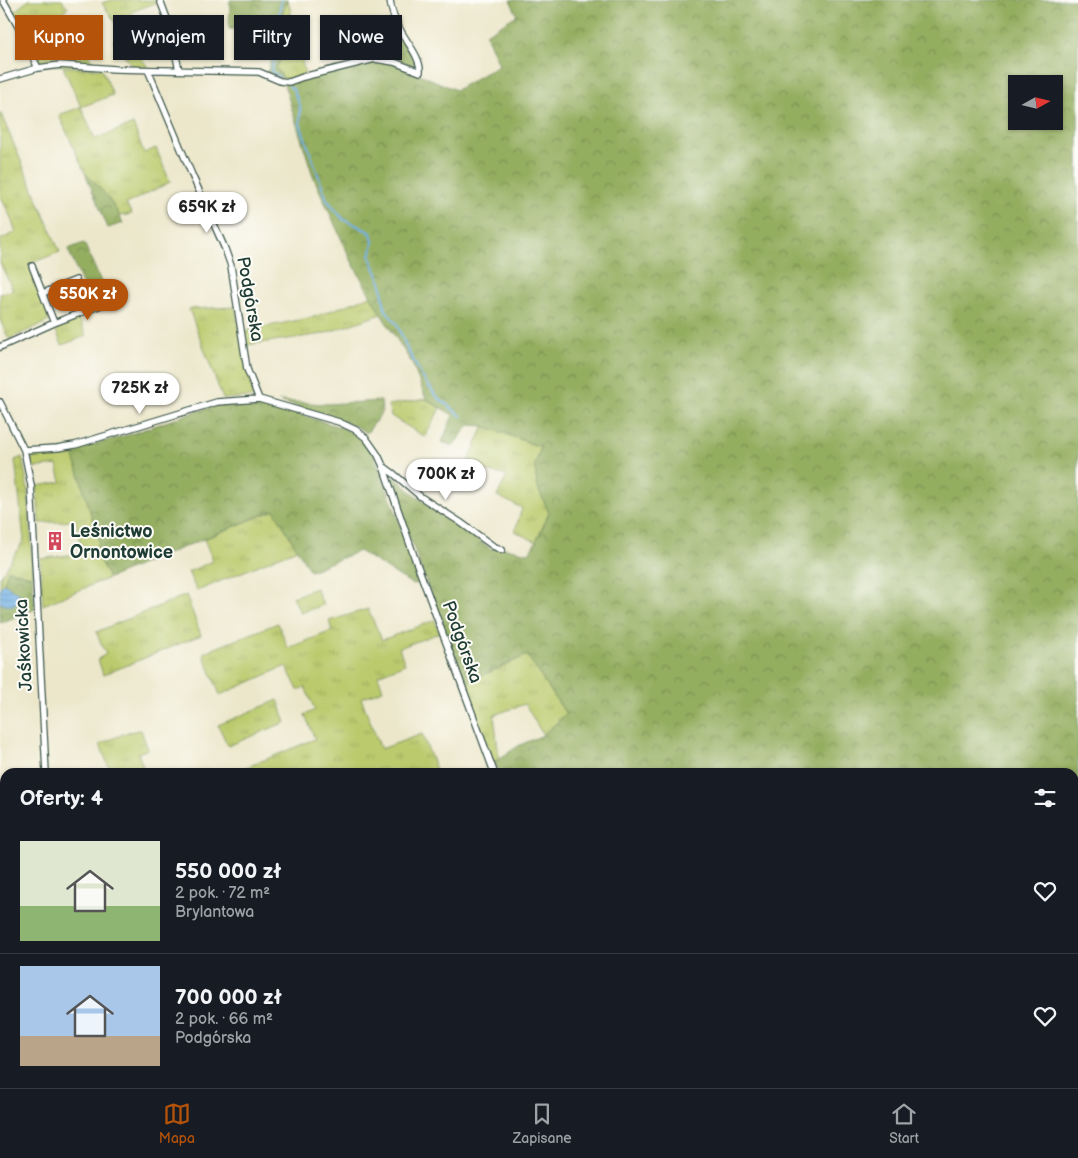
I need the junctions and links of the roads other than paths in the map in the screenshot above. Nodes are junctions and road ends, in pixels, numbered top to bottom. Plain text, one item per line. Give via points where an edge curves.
1 (3, 0) edge
2 (160, 0) edge
3 (390, 0) edge
4 (38, 68) junction
5 (148, 70) junction
6 (179, 70) junction
7 (0, 79) edge
8 (32, 266) dead end
9 (76, 280) dead end
10 (42, 293) junction
11 (114, 300) dead end
12 (54, 323) junction
13 (0, 346) edge
14 (259, 399) junction
15 (0, 402) edge
16 (24, 450) junction
17 (383, 466) junction
18 (502, 550) dead end
19 (46, 768) edge
20 (493, 768) edge

1 - 4 street
2 - 6 street
3 - 6 street via 394,18 418,61 420,72 376,59 289,82 259,72
4 - 5 street via 60,65
4 - 7 street
5 - 6 street
5 - 14 street, Podgórska via 231,266 247,369
8 - 10 street
9 - 10 street
10 - 12 street
11 - 12 street
12 - 13 street
14 - 16 street via 217,402 75,445
14 - 17 street, Podgórska via 347,425 366,438
15 - 16 street, Jaśkowicka
16 - 19 street, Jaśkowicka via 31,485
17 - 18 street, Podgórska via 421,497
17 - 20 street, Podgórska

